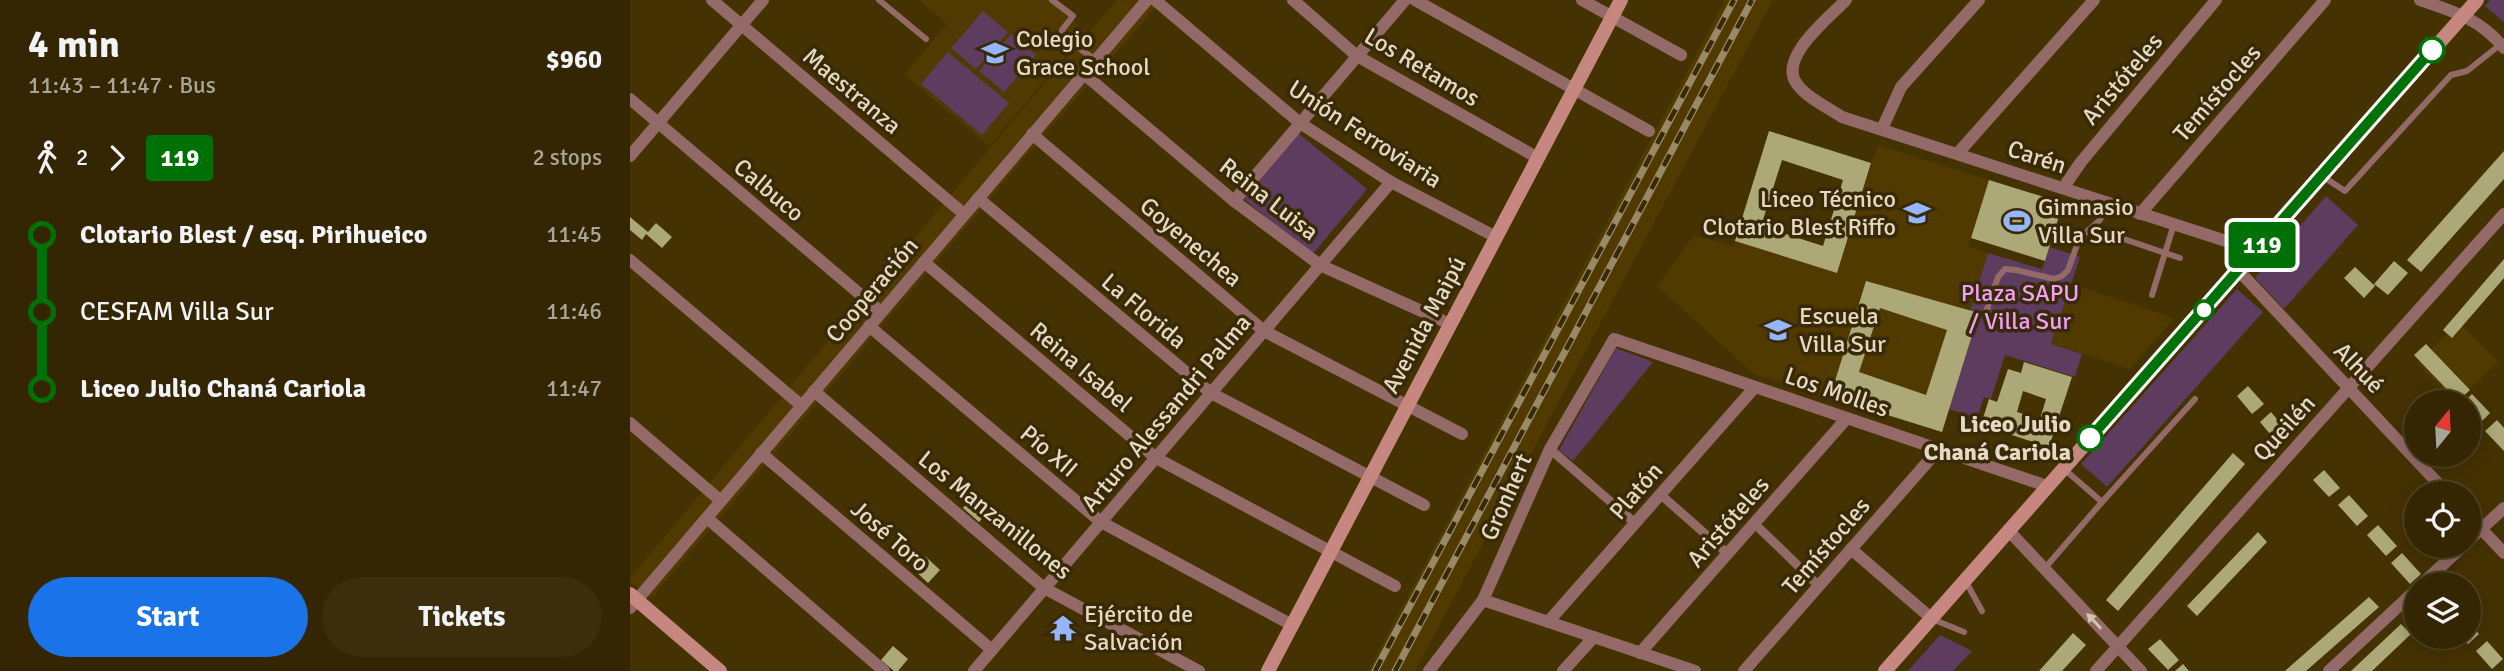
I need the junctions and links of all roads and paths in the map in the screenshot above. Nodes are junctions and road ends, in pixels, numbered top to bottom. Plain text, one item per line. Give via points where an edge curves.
1 (712, 0) edge
2 (763, 0) edge
3 (879, 0) edge
4 (1052, 0) edge
5 (1147, 0) edge
6 (1155, 0) edge
7 (1293, 0) edge
8 (1405, 0) edge
9 (1415, 0) edge
10 (1582, 0) edge
11 (1621, 0) edge
12 (1979, 0) edge
13 (2094, 0) edge
14 (2216, 0) edge
15 (2325, 0) edge
16 (2420, 0) edge
17 (2477, 0) edge
18 (1842, 1) edge
19 (2464, 15) junction
20 (1612, 16) junction
21 (742, 25) junction
22 (926, 39) dead end
23 (2503, 46) edge
24 (1681, 55) dead end
25 (1357, 56) junction
26 (1096, 60) junction
27 (1084, 74) junction
28 (1574, 88) junction
29 (630, 99) edge
30 (658, 123) junction
31 (1300, 123) junction
32 (1882, 130) junction
33 (1649, 131) dead end
34 (1032, 134) junction
35 (1958, 153) junction
36 (630, 156) edge
37 (1538, 158) junction
38 (2322, 176) junction
39 (1391, 182) junction
40 (2063, 188) junction
41 (978, 198) junction
42 (1234, 201) junction
43 (2107, 202) junction
44 (964, 214) junction
45 (2140, 214) junction
46 (2504, 214) edge
47 (2174, 224) junction
48 (2106, 233) dead end
49 (1496, 237) junction
50 (2257, 251) junction
51 (2165, 253) junction
52 (2180, 258) dead end
53 (630, 260) edge
54 (924, 262) junction
55 (1320, 265) junction
56 (2239, 271) junction
57 (2152, 295) dead end
58 (881, 312) junction
59 (1986, 312) dead end
60 (1450, 324) junction
61 (869, 326) junction
62 (1264, 331) junction
63 (1614, 339) joint
64 (1755, 387) junction
65 (2349, 388) junction
66 (814, 391) junction
67 (1211, 393) junction
68 (2195, 399) dead end
69 (1408, 404) junction
70 (802, 406) junction
71 (1847, 418) junction
72 (630, 424) edge
73 (1462, 434) dead end
74 (1550, 449) junction
75 (1939, 449) junction
76 (761, 453) junction
77 (1156, 458) junction
78 (2063, 468) junction
79 (1370, 477) junction
80 (2436, 481) edge
81 (2047, 486) junction
82 (1660, 494) junction
83 (721, 501) junction
84 (2102, 502) junction
85 (1424, 505) dead end
86 (2504, 508) edge
87 (706, 518) junction
88 (1101, 522) junction
89 (1635, 523) junction
90 (1755, 524) junction
91 (2482, 529) joint
92 (2008, 530) junction
93 (1851, 549) junction
94 (1330, 551) junction
95 (2504, 553) edge
96 (1728, 554) junction
97 (2450, 558) edge
98 (2045, 568) junction
99 (2435, 572) edge
100 (1964, 580) junction
101 (1395, 586) dead end
102 (1819, 586) junction
103 (1044, 589) junction
104 (1483, 600) junction
105 (632, 601) edge
106 (2404, 601) edge
107 (1983, 611) dead end
108 (1931, 618) junction
109 (1548, 622) junction
110 (1292, 625) junction
111 (1964, 632) dead end
112 (1594, 637) junction
113 (2118, 647) junction
114 (992, 650) junction
115 (1640, 653) junction
116 (980, 669) edge
117 (1430, 669) edge
118 (1688, 670) edge
119 (720, 671) edge
120 (884, 671) edge
121 (1199, 671) edge
122 (1268, 671) edge
123 (1563, 671) edge
124 (1744, 671) edge
125 (1885, 671) edge
126 (2096, 671) edge
127 (2141, 671) edge
128 (2329, 671) edge

1 - 21 street, Maestranza
2 - 21 street
3 - 22 lane
4 - 26 lane via 1073,16 1062,30 1063,37
5 - 26 street, Cooperación
6 - 31 street, Unión Ferroviaria
7 - 25 street, Los Retamos
8 - 25 street
9 - 28 street
10 - 20 street
11 - 20 main road, Avenida Maipú
12 - 32 street via 1901,87
13 - 35 street
14 - 40 street, Aristóteles
15 - 45 street, Temístocles
16 - 19 street
17 - 19 main road
18 - 32 street, Carén via 1799,50 1792,61 1793,78 1808,95 1842,117
19 - 23 street
19 - 38 main road
20 - 24 street
20 - 28 main road, Avenida Maipú
21 - 30 street
21 - 44 street, Maestranza
23 - 38 lane via 2468,71 2451,75 2345,191
25 - 31 street
25 - 37 street, Los Retamos
26 - 27 street, Cooperación
27 - 34 street, Cooperación
27 - 42 street, Reina Luisa
28 - 33 street
28 - 37 main road, Avenida Maipú
29 - 30 street, Calbuco
30 - 36 street
30 - 58 street, Calbuco
31 - 39 street, Unión Ferroviaria
31 - 42 street
32 - 35 street, Carén
34 - 41 street, Cooperación
34 - 62 street, Goyenechea
35 - 40 street, Carén
37 - 49 main road, Avenida Maipú
38 - 50 main road
39 - 49 street, Unión Ferroviaria
39 - 55 street, Arturo Alessandri Palma
40 - 43 street, Carén
41 - 44 street, Cooperación
41 - 67 street, La Florida
42 - 55 street, Reina Luisa
43 - 45 street, Carén
43 - 59 lane via 2062,276 2054,279 2005,269
44 - 54 street, Cooperación
45 - 47 street, Carén
46 - 65 street, Queilén
47 - 50 street, Carén
47 - 51 lane
48 - 51 lane
49 - 60 main road, Avenida Maipú
50 - 56 main road
51 - 52 lane
51 - 57 lane
53 - 70 street
54 - 58 street, Cooperación
54 - 77 street, Reina Isabel
55 - 60 street, Reina Luisa
55 - 62 street, Arturo Alessandri Palma
56 - 65 street, Alhué
56 - 78 main road
58 - 61 street, Cooperación
60 - 69 main road, Avenida Maipú
61 - 66 street, Cooperación
61 - 88 street, Pío XII
62 - 67 street, Arturo Alessandri Palma
62 - 69 street, Goyenechea
63 - 64 street, Los Molles
63 - 74 street, Gronhert
64 - 71 street, Los Molles
64 - 82 street, Platón
65 - 80 street, Alhué
65 - 113 street, Queilén
66 - 70 street, Cooperación
66 - 103 street, Los Manzanillones
67 - 77 street, Arturo Alessandri Palma
67 - 79 street, La Florida
68 - 84 lane
69 - 73 street, Goyenechea
69 - 79 main road, Avenida Maipú
70 - 76 street, Cooperación
71 - 75 street, Los Molles
71 - 90 street, Aristóteles
72 - 83 street
74 - 89 street
74 - 104 street, Gronhert
75 - 81 street, Los Molles
75 - 93 street, Temístocles
76 - 83 street, Cooperación
76 - 114 street, José Toro
77 - 88 street, Arturo Alessandri Palma
77 - 94 street, Reina Isabel
78 - 81 main road
78 - 84 lane
79 - 85 street, La Florida
79 - 94 main road, Avenida Maipú
81 - 92 main road
82 - 89 street, Platón
82 - 96 street
83 - 87 street, Cooperación
84 - 98 lane
86 - 91 street
87 - 105 street, Cooperación
87 - 120 street
88 - 103 street, Arturo Alessandri Palma
88 - 110 street, Pío XII
89 - 109 street, Platón
90 - 96 street, Aristóteles
90 - 102 street
91 - 95 street
92 - 98 street
92 - 100 main road
93 - 102 street, Temístocles
93 - 108 street
94 - 101 street, Reina Isabel
94 - 110 main road, Avenida Maipú
96 - 115 street, Aristóteles
97 - 99 street
113 -> 98 street
100 - 107 lane
100 - 108 main road
102 - 124 street, Temístocles
103 - 114 street, Arturo Alessandri Palma
103 - 121 street, Los Manzanillones
104 - 109 street
104 - 117 street, Gronhert
105 - 119 main road
106 - 128 street
108 - 111 lane
108 - 125 main road
109 - 112 street
110 - 122 main road, Avenida Maipú
112 - 115 street
112 - 123 street
113 - 126 street, Queilén
113 - 127 street
114 - 116 street, Arturo Alessandri Palma
115 - 118 street

